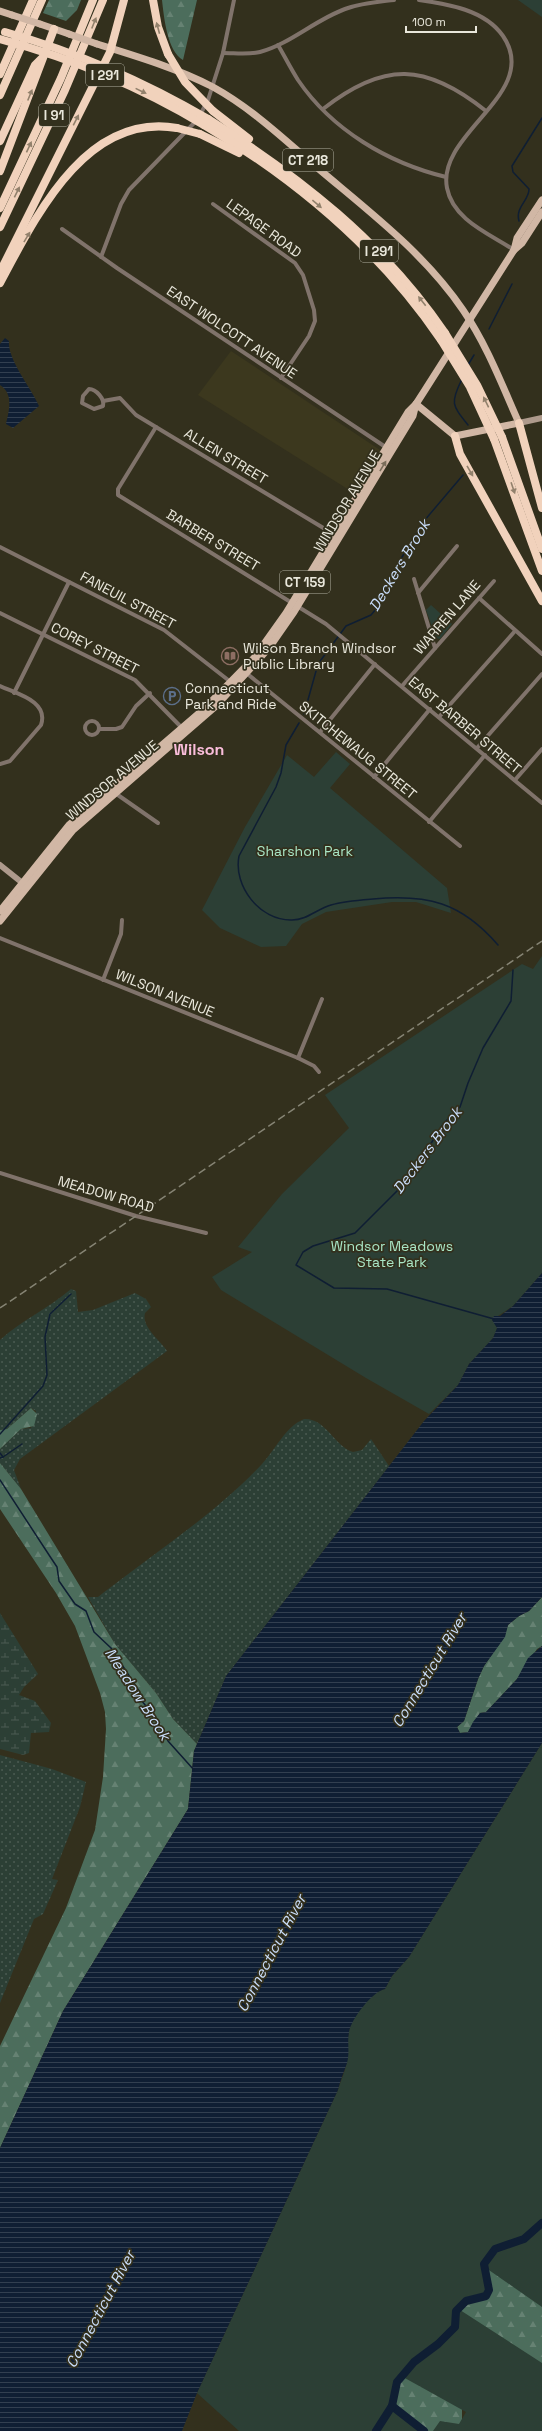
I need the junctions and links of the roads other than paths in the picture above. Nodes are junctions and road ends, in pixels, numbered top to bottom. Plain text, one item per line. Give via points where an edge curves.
1 (32, 0) edge
2 (42, 0) edge
3 (93, 0) edge
4 (103, 0) edge
5 (124, 0) edge
6 (153, 0) edge
7 (234, 0) edge
8 (394, 0) edge
9 (419, 0) edge
10 (0, 11) edge
11 (54, 29) junction
12 (1, 33) edge
13 (278, 45) junction
14 (112, 48) junction
15 (223, 53) junction
16 (41, 59) junction
17 (0, 74) edge
18 (212, 87) junction
19 (0, 95) edge
20 (323, 110) junction
21 (486, 111) junction
22 (0, 141) edge
23 (0, 171) edge
24 (446, 176) junction
25 (298, 184) junction
26 (542, 200) edge
27 (213, 204) dead end
28 (0, 208) edge
29 (538, 215) edge
30 (0, 227) edge
31 (62, 229) dead end
32 (514, 250) junction
33 (101, 257) junction
34 (0, 272) edge
35 (0, 283) edge
36 (469, 320) junction
37 (281, 378) junction
38 (103, 401) junction
39 (416, 404) junction
40 (542, 418) edge
41 (520, 423) junction
42 (156, 427) junction
43 (455, 436) junction
44 (498, 438) junction
45 (389, 450) junction
46 (542, 508) edge
47 (337, 536) junction
48 (457, 546) dead end
49 (0, 547) edge
50 (542, 549) edge
51 (542, 571) edge
52 (414, 579) dead end
53 (494, 581) dead end
54 (69, 582) junction
55 (418, 592) junction
56 (479, 598) junction
57 (542, 601) edge
58 (295, 605) junction
59 (0, 612) edge
60 (515, 630) junction
61 (42, 634) junction
62 (435, 648) junction
63 (542, 654) edge
64 (375, 664) junction
65 (246, 672) junction
66 (542, 674) edge
67 (234, 685) junction
68 (0, 686) edge
69 (402, 686) junction
70 (14, 693) junction
71 (150, 693) junction
72 (430, 709) junction
73 (439, 717) junction
74 (99, 729) dead end
75 (184, 731) junction
76 (320, 732) junction
77 (477, 748) junction
78 (542, 749) edge
79 (485, 755) junction
80 (0, 764) edge
81 (374, 777) junction
82 (515, 780) junction
83 (115, 793) junction
84 (542, 803) edge
85 (94, 808) junction
86 (429, 822) junction
87 (158, 823) dead end
88 (460, 846) dead end
89 (0, 865) edge
90 (25, 884) junction
91 (2, 911) edge
92 (122, 920) dead end
93 (0, 921) edge
94 (0, 938) edge
95 (103, 980) junction
96 (322, 999) dead end
97 (298, 1058) junction
98 (319, 1072) dead end
99 (0, 1173) edge
100 (206, 1233) dead end

1 - 17 highway
2 - 19 highway
28 -> 3 highway via 61,78
30 -> 4 highway, I 91 via 65,90
5 - 14 highway
25 -> 6 highway, bridge via 213,111 185,82 168,54 158,27
7 - 15 street
8 - 13 street via 345,9 307,27
9 - 21 street via 465,10 492,24 505,39 512,58 510,78
10 - 11 main road, CT 218, bridge
11 - 14 main road, CT 218, bridge
11 - 16 highway
12 - 25 highway, I 291, bridge via 103,74 206,122
13 - 15 street via 246,54
13 - 20 street via 298,80
14 - 18 main road, CT 218 via 174,70
34 -> 14 highway
15 - 18 street
16 - 22 highway via 35,65
23 -> 16 highway via 41,67
18 - 33 street via 196,122 129,190
18 - 36 main road, CT 218 via 254,115 399,238 436,276
20 - 21 street via 343,94 365,82 395,74 412,74 430,77 452,86
20 - 24 street via 355,137 378,152 426,172
21 - 24 street via 449,162
24 - 32 street via 450,199 464,218
35 -> 25 highway, bridge via 66,176 90,152 112,137 134,128 177,128 200,134
25 - 44 highway, I 291, bridge via 372,254 443,336
26 - 29 main road, WINDSOR AVENUE / CT 159
27 - 37 street, LEPAGE ROAD via 295,263 303,275 314,310 314,326
29 - 32 main road, WINDSOR AVENUE / CT 159 via 522,243
31 - 33 street, EAST WOLCOTT AVENUE
32 - 36 main road, WINDSOR AVENUE / CT 159
33 - 37 street, EAST WOLCOTT AVENUE
36 - 39 main road, WINDSOR AVENUE / CT 159
36 - 41 main road
37 - 45 street, EAST WOLCOTT AVENUE
38 - 38 street via 91,389 86,390 82,400 86,406 94,410 103,406
38 - 42 street, ALLEN STREET via 120,398 133,413
39 - 43 main road
39 - 45 main road, WINDSOR AVENUE / CT 159 via 408,412
40 - 41 street
41 - 43 main road
41 - 46 highway
42 - 47 street, ALLEN STREET
42 - 58 street, BARBER STREET via 117,493
43 -> 57 highway via 460,454
44 - 50 highway, I 291
44 -> 51 highway, I 291
45 - 47 main road, WINDSOR AVENUE / CT 159
47 - 58 main road, WINDSOR AVENUE / CT 159
48 - 55 street
49 - 54 street, FANEUIL STREET
52 - 55 street
53 - 56 street, WARREN LANE
54 - 61 street
54 - 67 street, FANEUIL STREET via 168,632
55 - 62 street
56 - 60 street
56 - 62 street, WARREN LANE
58 - 64 street, EAST BARBER STREET via 343,637
58 - 65 main road, WINDSOR AVENUE / CT 159
59 - 61 street, COREY STREET
60 - 63 street
60 - 73 street
61 - 70 street
61 - 71 street, COREY STREET via 135,680
62 - 69 street, WARREN LANE
64 - 69 street, EAST BARBER STREET
64 - 76 street
65 - 67 main road, WINDSOR AVENUE / CT 159
65 - 76 street, SKITCHEWAUG STREET
66 - 77 street
67 - 75 main road, WINDSOR AVENUE / CT 159
68 - 70 street
69 - 72 street, EAST BARBER STREET
70 - 80 street via 37,704 42,711 43,719 10,761
71 - 74 street via 136,706 122,727
71 - 75 street, COREY STREET
72 - 73 street, EAST BARBER STREET
72 - 81 street
73 - 77 street, EAST BARBER STREET
75 - 83 main road, WINDSOR AVENUE / CT 159
75 - 85 main road, WINDSOR AVENUE / CT 159
76 - 81 street, SKITCHEWAUG STREET
77 - 79 street, EAST BARBER STREET
78 - 82 street
79 - 82 street, EAST BARBER STREET
79 - 86 street
81 - 86 street, SKITCHEWAUG STREET
82 - 84 street, EAST BARBER STREET
83 - 85 main road, WINDSOR AVENUE / CT 159
83 - 87 street
85 - 90 main road, WINDSOR AVENUE / CT 159
86 - 88 street, SKITCHEWAUG STREET
89 - 90 street
90 - 91 main road, WINDSOR AVENUE / CT 159
91 - 93 main road, WINDSOR AVENUE / CT 159
92 - 95 street via 121,934
94 - 95 street, WILSON AVENUE
95 - 97 street, WILSON AVENUE
96 - 97 street
97 - 98 street, WILSON AVENUE via 314,1066
99 - 100 street, MEADOW ROAD via 141,1218

